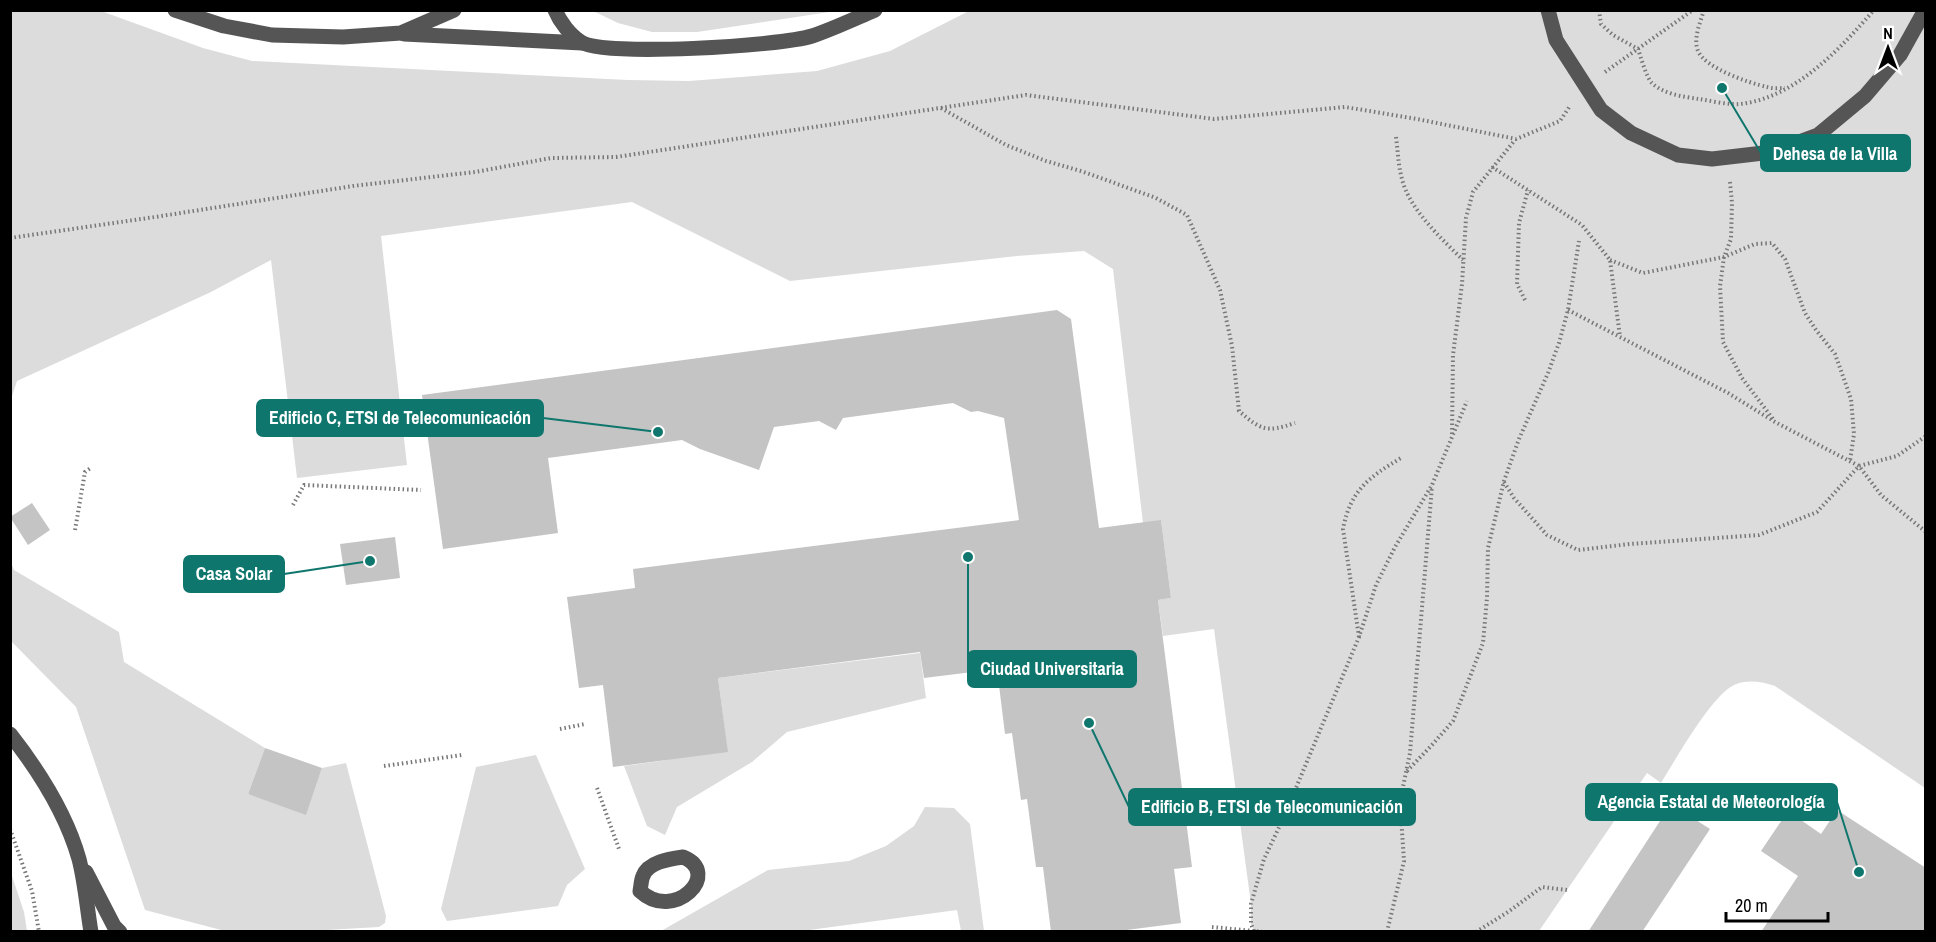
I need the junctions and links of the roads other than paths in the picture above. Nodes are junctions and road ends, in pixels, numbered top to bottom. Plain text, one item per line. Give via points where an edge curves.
1 (175, 10) edge
2 (454, 10) edge
3 (555, 10) edge
4 (875, 10) edge
5 (1548, 10) edge
6 (1925, 10) edge
7 (401, 33) junction
8 (582, 43) junction
9 (10, 734) edge
10 (79, 859) junction
11 (91, 932) edge
12 (120, 932) edge

1 - 7 street via 224,26 272,35 343,37
2 - 7 street
3 - 8 street via 560,21
4 - 8 street via 810,37 713,49 611,49
5 - 6 street via 1556,40 1601,110 1630,133 1678,155 1712,159 1772,152 1818,135 1865,96 1900,55
7 - 8 street
9 - 10 street via 48,789
10 - 11 street
10 - 12 street

